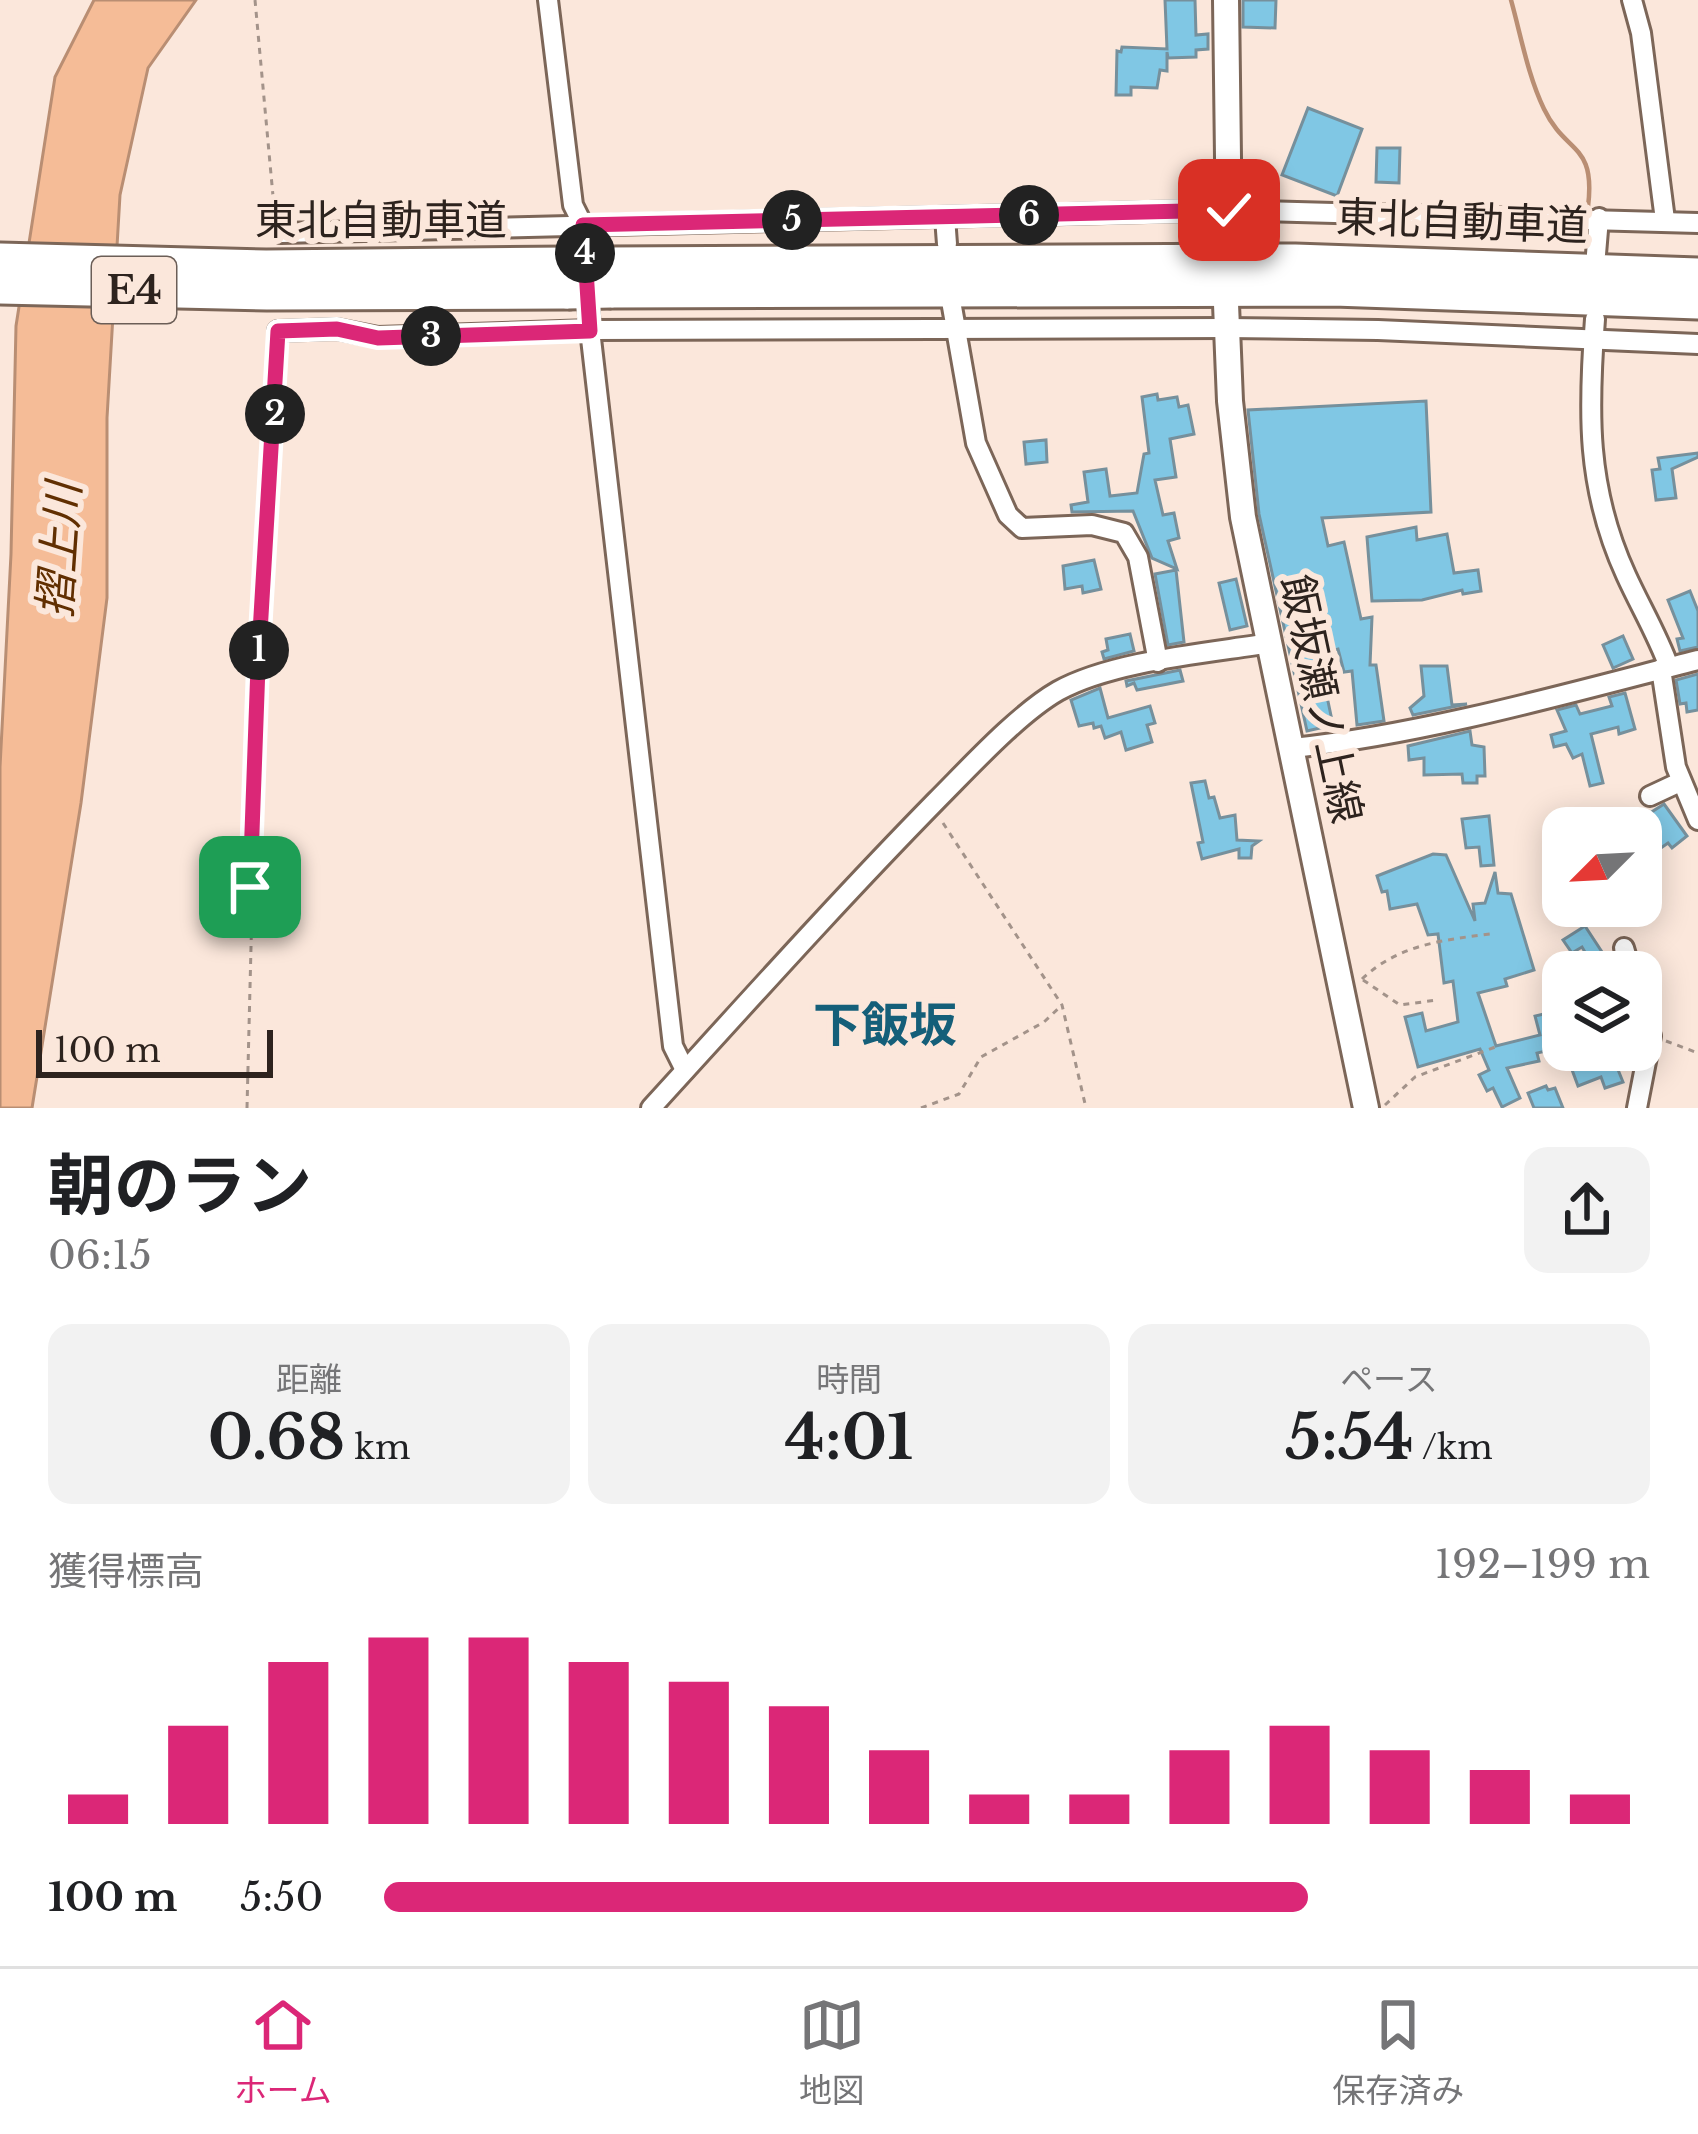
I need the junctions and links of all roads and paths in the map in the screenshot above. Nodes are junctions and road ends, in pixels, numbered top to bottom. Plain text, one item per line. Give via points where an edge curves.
1 (255, 0) edge
2 (548, 0) edge
3 (1226, 0) edge
4 (1632, 0) edge
5 (1229, 210) junction
6 (945, 217) junction
7 (1599, 218) junction
8 (1665, 220) junction
9 (1698, 223) edge
10 (275, 224) joint
11 (583, 225) junction
12 (359, 230) junction
13 (1229, 236) dead end
14 (947, 244) dead end
15 (360, 250) dead end
16 (1596, 254) dead end
17 (0, 260) edge
18 (1698, 275) edge
19 (609, 278) junction
20 (267, 280) junction
21 (0, 287) edge
22 (951, 301) dead end
23 (1698, 302) edge
24 (362, 307) dead end
25 (1227, 316) junction
26 (1594, 328) junction
27 (956, 330) junction
28 (278, 331) joint
29 (590, 331) junction
30 (362, 334) junction
31 (1698, 344) edge
32 (1270, 643) junction
33 (1698, 660) edge
34 (1158, 662) junction
35 (1665, 668) junction
36 (1293, 748) junction
37 (1680, 782) junction
38 (1650, 796) dead end
39 (930, 807) junction
40 (1698, 820) edge
41 (1490, 934) dead end
42 (1624, 948) dead end
43 (1625, 951) edge
44 (1436, 1000) dead end
45 (1063, 1004) junction
46 (1662, 1040) edge
47 (1498, 1046) dead end
48 (1698, 1053) edge
49 (685, 1070) junction
50 (1644, 1071) edge
51 (247, 1108) edge
52 (651, 1108) edge
53 (921, 1108) edge
54 (1085, 1108) edge
55 (1366, 1108) edge
56 (1378, 1108) edge
57 (1637, 1108) edge

1 - 10 path
2 - 11 street via 573,205
3 - 5 main road
4 - 8 street
5 - 6 street
5 - 7 street
5 - 13 main road
6 - 11 street
6 - 14 street
7 - 8 street
7 - 16 street
8 - 9 street
10 - 12 street via 281,233
11 - 12 street
11 - 29 street
12 - 15 street
17 - 20 highway, 東北自動車道 / E4
18 - 19 highway, 東北自動車道 / E4 via 1294,261
19 - 20 highway, 東北自動車道 / E4, bridge
19 - 23 highway, 東北自動車道 / E4
20 - 21 highway, 東北自動車道 / E4
22 - 27 street
24 - 30 street
25 - 26 street
25 - 27 street
25 - 32 main road, 飯坂瀬ノ上線 via 1237,476
26 - 31 street
26 - 35 street via 1589,434 1598,496
27 - 29 street
27 - 34 street via 976,443 1008,515 1022,528 1124,532 1138,557
28 - 30 street
28 - 51 path via 258,666
29 - 30 street
29 - 49 street via 673,1046
32 - 34 street
32 - 36 main road, 飯坂瀬ノ上線
33 - 35 street
34 - 39 street via 1053,693
35 - 36 street
35 - 37 street
36 - 55 main road, 飯坂瀬ノ上線
37 - 38 street
37 - 40 street
39 - 45 path
39 - 49 street
41 - 44 path via 1412,947 1361,980 1400,1005
42 - 43 street
45 - 53 path via 981,1057 959,1094
45 - 54 path
46 - 48 path
47 - 56 path via 1433,1068
49 - 52 street
50 - 57 street

